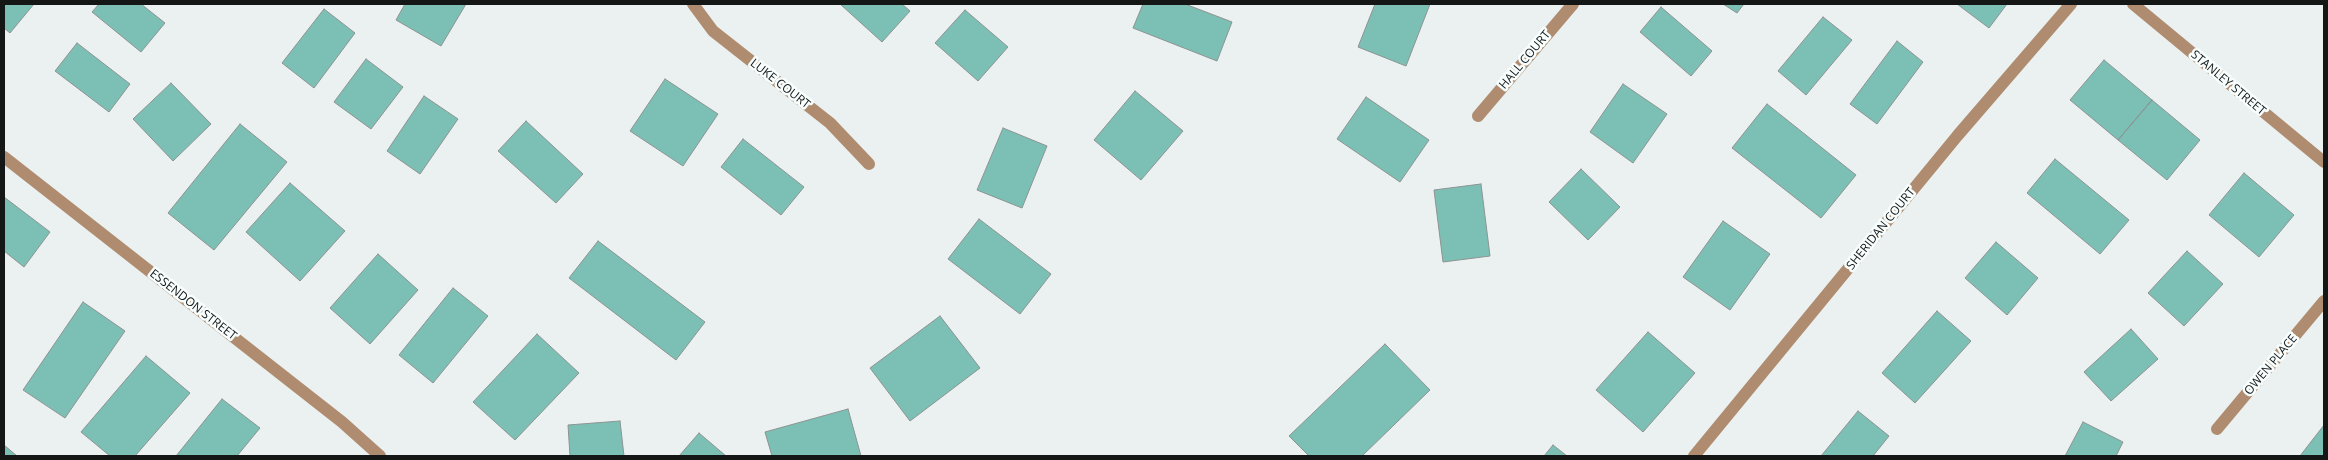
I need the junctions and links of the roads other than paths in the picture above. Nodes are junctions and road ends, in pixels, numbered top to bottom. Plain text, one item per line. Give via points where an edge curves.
1 (693, 4) edge
2 (1573, 4) edge
3 (2071, 4) edge
4 (2133, 4) edge
5 (1478, 116) dead end
6 (4, 157) edge
7 (2324, 162) edge
8 (869, 164) dead end
9 (2324, 301) edge
10 (2217, 428) dead end
11 (380, 456) edge
12 (1694, 456) edge

1 - 8 street, LUKE COURT via 713,31 830,123
2 - 5 street, HALL COURT
3 - 12 street, SHERIDAN COURT via 1958,135
4 - 7 street, STANLEY STREET
6 - 11 street, ESSENDON STREET via 342,422
9 - 10 street, OWEN PLACE

